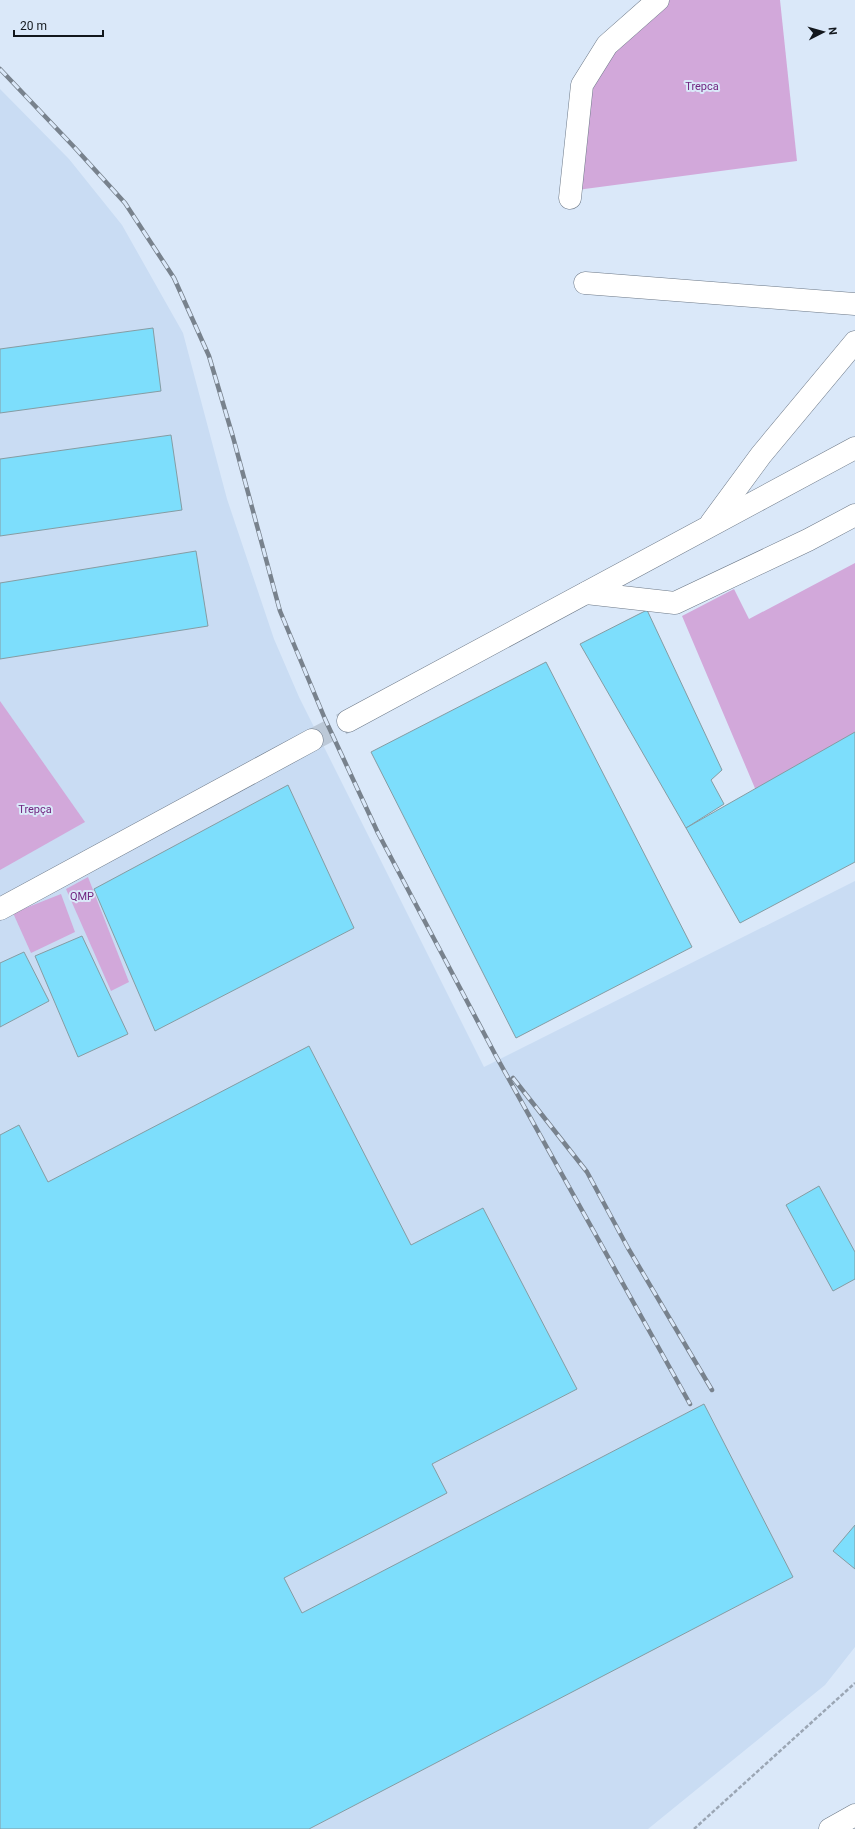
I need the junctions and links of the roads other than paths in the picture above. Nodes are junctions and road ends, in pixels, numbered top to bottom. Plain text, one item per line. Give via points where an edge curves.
1 (658, 0) edge
2 (570, 198) dead end
3 (585, 283) dead end
4 (855, 304) edge
5 (855, 342) edge
6 (855, 448) edge
7 (855, 515) edge
8 (708, 527) junction
9 (586, 593) junction
10 (348, 721) tunnel mouth
11 (312, 740) tunnel mouth
12 (0, 909) edge
13 (855, 1815) edge
14 (830, 1829) edge

1 - 2 street via 607,44 582,85
3 - 4 street
5 - 8 street via 761,455
6 - 8 street
7 - 9 street via 675,603
8 - 9 street
9 - 10 street
11 - 12 street
13 - 14 street

